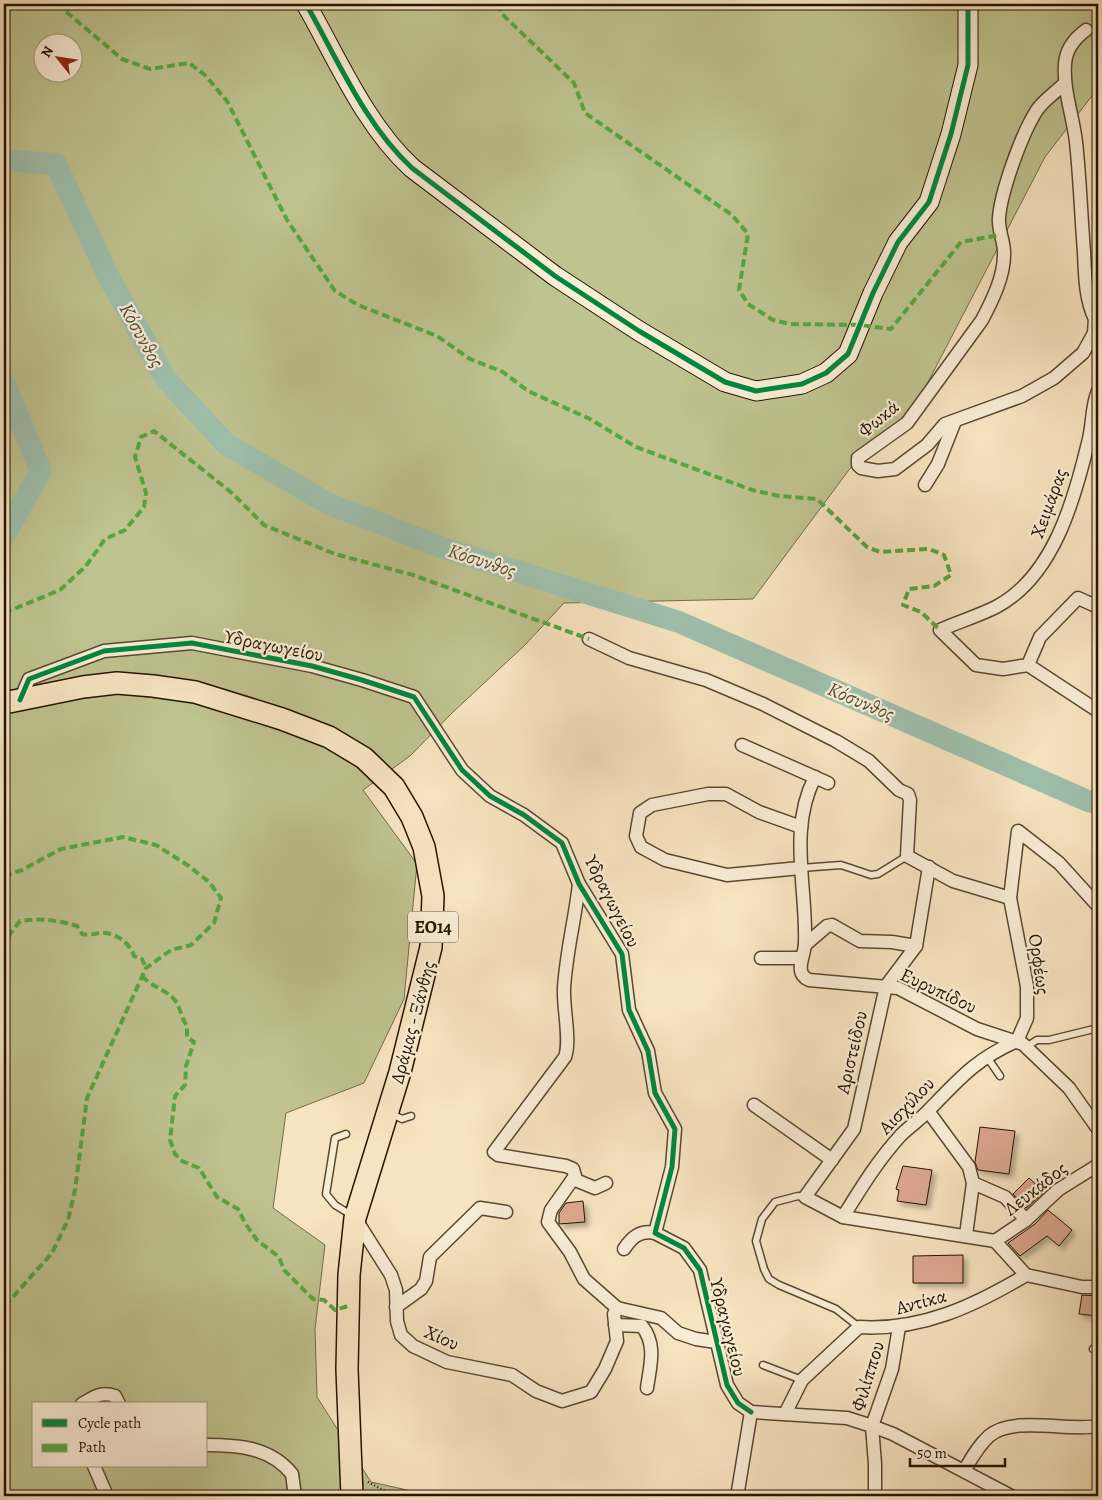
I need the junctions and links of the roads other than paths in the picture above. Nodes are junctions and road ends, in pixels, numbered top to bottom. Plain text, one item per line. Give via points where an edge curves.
1 (306, 4) edge
2 (968, 4) edge
3 (1086, 30) dead end
4 (1064, 83) junction
5 (1096, 315) edge
6 (1098, 391) edge
7 (955, 421) junction
8 (925, 485) dead end
9 (1098, 607) edge
10 (589, 639) dead end
11 (1028, 665) junction
12 (12, 702) edge
13 (1098, 711) edge
14 (742, 745) dead end
15 (815, 777) junction
16 (828, 782) dead end
17 (801, 827) junction
18 (907, 856) junction
19 (929, 867) junction
20 (800, 868) junction
21 (579, 884) junction
22 (1010, 898) junction
23 (1098, 906) edge
24 (805, 944) junction
25 (916, 946) junction
26 (761, 958) dead end
27 (801, 958) junction
28 (886, 986) junction
29 (1098, 1028) edge
30 (1022, 1044) junction
31 (987, 1057) junction
32 (1000, 1076) dead end
33 (754, 1105) dead end
34 (388, 1107) junction
35 (928, 1111) junction
36 (411, 1116) dead end
37 (1098, 1129) edge
38 (346, 1134) dead end
39 (832, 1160) junction
40 (1098, 1165) edge
41 (572, 1179) junction
42 (606, 1183) dead end
43 (973, 1183) junction
44 (805, 1198) junction
45 (506, 1212) dead end
46 (843, 1217) junction
47 (356, 1218) junction
48 (1026, 1220) junction
49 (656, 1233) junction
50 (966, 1235) junction
51 (995, 1241) junction
52 (624, 1249) dead end
53 (1026, 1275) junction
54 (1098, 1287) edge
55 (396, 1306) junction
56 (617, 1308) junction
57 (615, 1325) junction
58 (859, 1327) junction
59 (900, 1327) junction
60 (716, 1342) junction
61 (763, 1364) dead end
62 (802, 1380) junction
63 (647, 1388) dead end
64 (86, 1402) edge
65 (118, 1402) edge
66 (751, 1412) junction
67 (785, 1414) junction
68 (872, 1426) junction
69 (1098, 1426) edge
70 (208, 1445) edge
71 (95, 1468) edge
72 (964, 1471) junction
73 (352, 1489) edge
74 (107, 1496) edge
75 (295, 1496) edge
76 (742, 1496) edge
77 (876, 1496) edge
78 (1011, 1496) edge

1 - 2 street via 379,132 412,168 555,276 639,331 725,382 756,391 802,384 826,373 848,354 898,242 929,202 951,134 968,65
3 - 4 street via 1068,51
4 - 5 street via 1076,142 1086,276 1091,311
4 - 7 street, Φωκά via 1038,108 1023,137 999,217 1005,255 982,320 907,423 860,456 858,465 878,471 895,469 927,445 944,424
5 - 7 street, Φωκά via 1094,333 1082,353 1054,378 1022,396
6 - 11 street, Χειμάρας via 1089,442 1062,531 1043,563 1023,587 997,606 940,630 976,665 1003,669
7 - 8 street via 938,464
9 - 11 street via 1082,599 1075,600 1040,637
10 - 18 street via 629,658 706,680 739,694 870,761 899,790 908,794
11 - 13 street
12 - 21 street, Υδραγωγείου via 29,679 104,650 192,643 312,666 362,680 414,698 462,770 490,796 524,815 562,843
12 - 34 main road, Δράμας - Ξάνθης / ΕΟ14 via 117,683 195,692 329,737 364,758 394,787 412,817 424,847 433,896 433,921 431,947 400,1072
14 - 15 street
15 - 16 street
15 - 17 street
17 - 20 street
17 - 20 street via 759,812 726,794 708,794 652,805 640,813 636,836 641,847 665,860 727,876
18 - 19 street
18 - 20 lane via 871,875 842,865
19 - 22 street via 953,881
19 - 25 street, Αριστείδου
20 - 24 street
21 - 41 street via 564,988 568,1047 565,1057 494,1150 498,1155 566,1166 572,1169 575,1176
21 - 49 street, Υδραγωγείου via 622,954 629,1010 648,1051 655,1094 675,1130 672,1167
22 - 23 street, Ορφέως via 1018,830 1059,863
22 - 30 street, Ορφέως via 1027,986 1027,1018
24 - 25 street via 832,925 860,941
24 - 27 street
25 - 28 street, Αριστείδου
26 - 27 street
27 - 28 street, Ευρυπίδου via 801,974 809,980
28 - 30 street, Ευρυπίδου via 898,988 977,1029
28 - 39 street, Αριστείδου via 854,1130
29 - 30 lane
30 - 31 street, Αισχύλου
30 - 37 street via 1069,1088
31 - 32 lane
31 - 35 street, Αισχύλου via 955,1081
33 - 39 street
34 - 36 lane via 402,1119
34 - 47 main road, Δράμας - Ξάνθης / ΕΟ14
35 - 43 street via 968,1167
35 - 46 street, Αισχύλου via 890,1148
38 - 47 lane via 335,1138 326,1194 335,1205
39 - 44 street, Αριστείδου
40 - 48 street, Λευκάδος via 1058,1190
41 - 42 street via 595,1188
41 - 56 street via 551,1210 548,1222 570,1252 584,1279
43 - 48 street via 1004,1197
43 - 50 street
44 - 46 street
44 - 58 lane via 798,1196 775,1202 762,1219 756,1240 764,1269 769,1279 836,1309
45 - 55 street via 480,1208 430,1257 426,1282 421,1290
46 - 50 street
47 - 55 street, Χίου via 391,1275 396,1290
47 - 73 main road, Δράμας - Ξάνθης / ΕΟ14 via 349,1275 347,1360
48 - 51 street, Λευκάδος
49 - 52 street via 639,1233
49 - 60 street, Υδραγωγείου via 684,1248 700,1270
50 - 51 street
51 - 53 street
53 - 54 street via 1082,1288
53 - 59 street, Αντίκα via 961,1310
55 - 57 street, Χίου via 401,1335 413,1346 447,1362 512,1375 536,1391 562,1401 591,1392 615,1347
56 - 57 street
56 - 60 street via 661,1318 678,1332
57 - 63 street via 642,1326 649,1334 652,1344
58 - 59 street, Αντίκα
58 - 62 street
59 - 68 street, Φιλίππου via 892,1369
60 - 66 street, Υδραγωγείου via 727,1385 738,1402
61 - 62 lane
62 - 67 street
64 - 65 street via 106,1393 115,1396
66 - 67 street
66 - 76 street via 738,1491
67 - 68 street via 847,1418
68 - 72 street
68 - 77 street, Φιλίππου
69 - 72 street via 1002,1429 990,1435 978,1448
70 - 75 street via 253,1448 265,1454 292,1474
71 - 74 street
72 - 78 street

